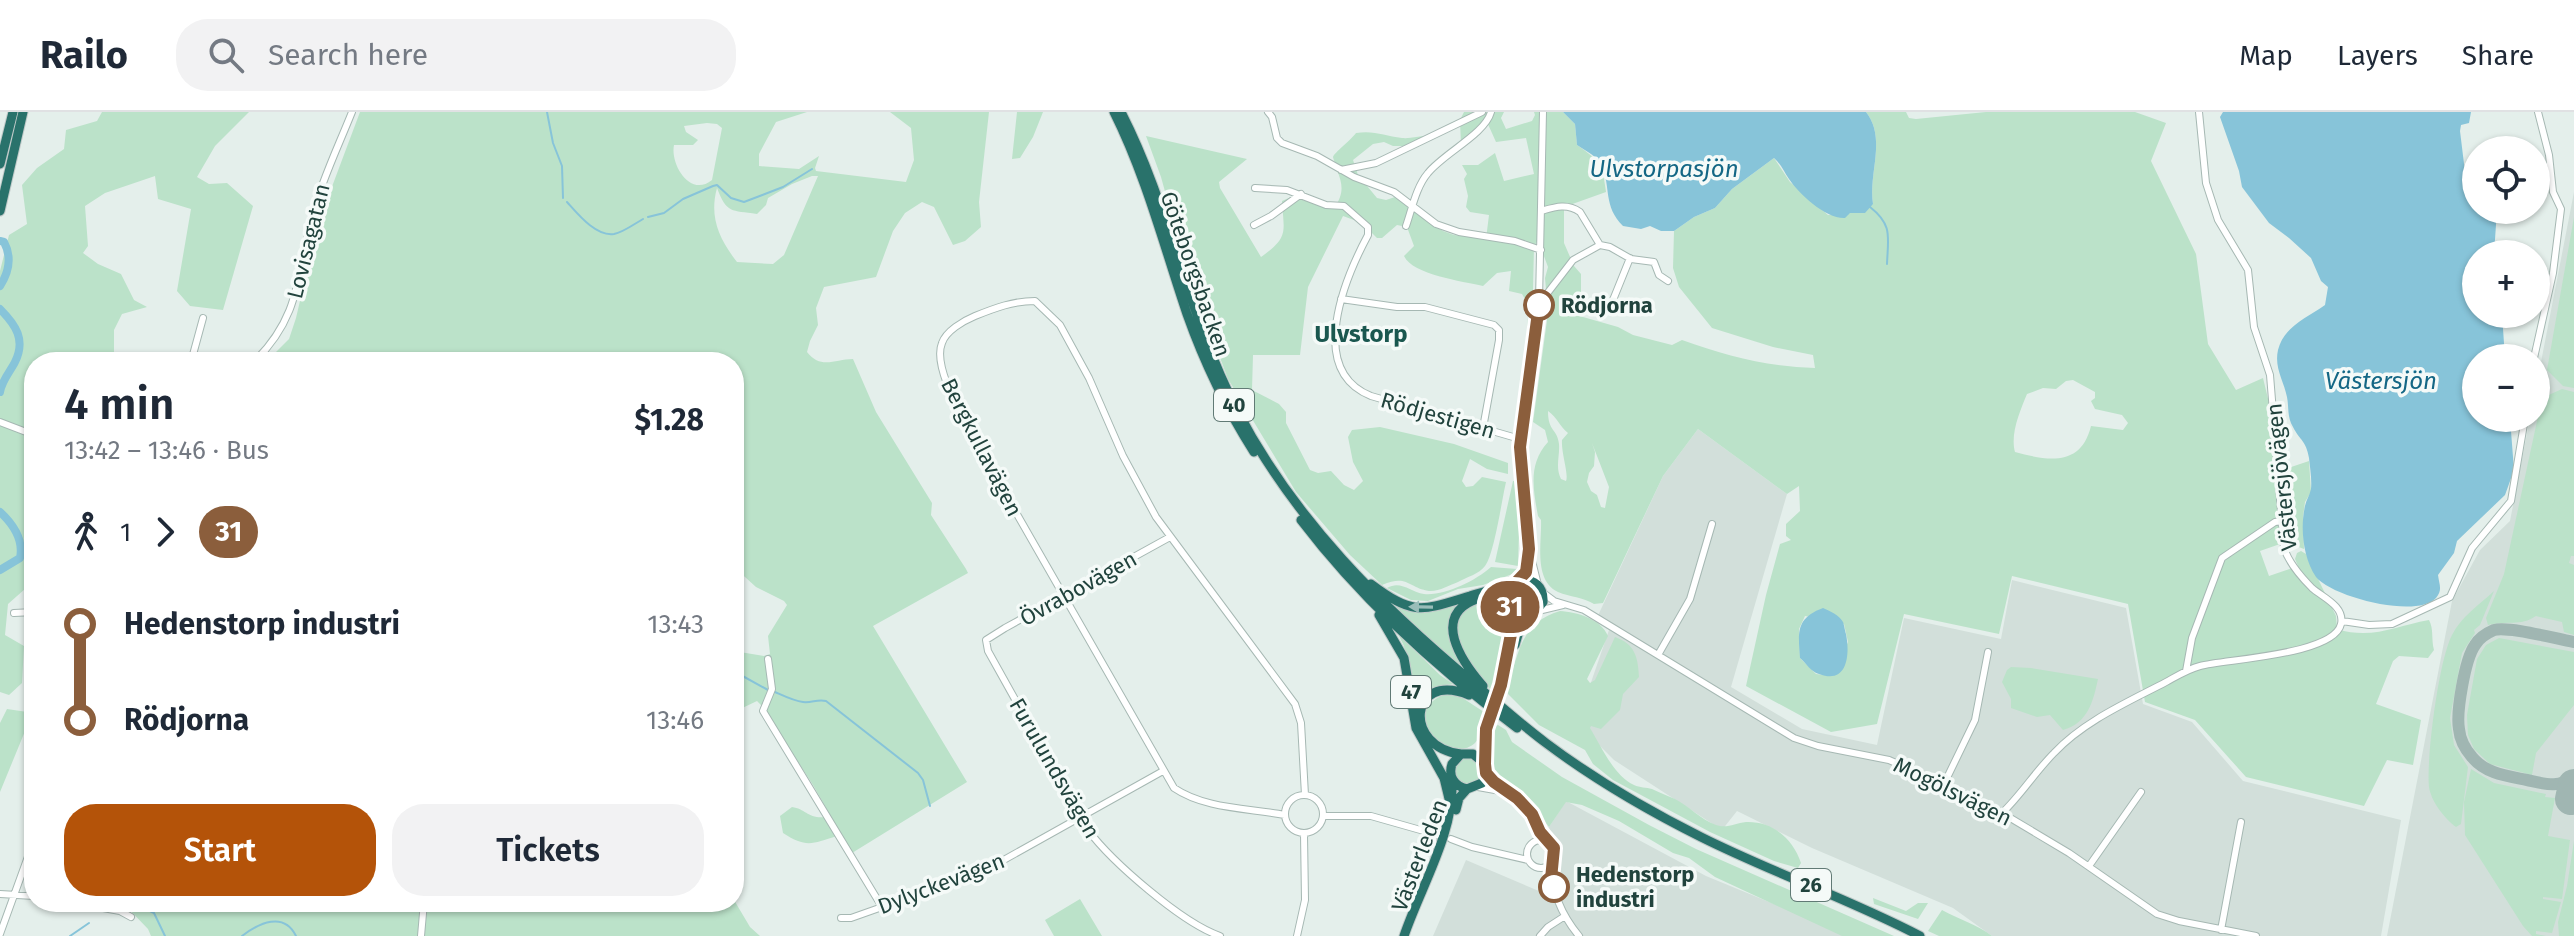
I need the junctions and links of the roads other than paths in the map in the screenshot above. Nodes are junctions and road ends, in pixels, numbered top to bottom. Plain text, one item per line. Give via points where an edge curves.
1 (1114, 112) edge
2 (1121, 112) edge
3 (1268, 112) edge
4 (1482, 112) edge
5 (1491, 112) edge
6 (1543, 112) edge
7 (2199, 112) edge
8 (2538, 112) edge
9 (19, 113) edge
10 (349, 113) edge
11 (0, 164) edge
12 (1341, 170) junction
13 (1255, 188) dead end
14 (1301, 194) junction
15 (1413, 206) junction
16 (0, 209) edge
17 (1541, 211) junction
18 (1254, 225) dead end
19 (1406, 226) dead end
20 (1600, 245) junction
21 (1541, 250) junction
22 (1630, 258) junction
23 (1668, 281) dead end
24 (1341, 299) junction
25 (1613, 300) dead end
26 (1539, 301) junction
27 (203, 318) dead end
28 (2537, 344) edge
29 (194, 352) edge
30 (264, 352) edge
31 (0, 422) edge
32 (1483, 428) junction
33 (24, 431) edge
34 (2523, 432) edge
35 (1520, 439) junction
36 (2282, 521) junction
37 (1712, 524) dead end
38 (1170, 537) junction
39 (1529, 549) junction
40 (1344, 561) junction
41 (1517, 581) junction
42 (1540, 588) junction
43 (1367, 596) junction
44 (1063, 597) junction
45 (1563, 605) junction
46 (1510, 608) junction
47 (24, 612) edge
48 (14, 613) dead end
49 (1533, 613) junction
50 (2342, 621) junction
51 (986, 640) joint
52 (1988, 652) dead end
53 (1658, 655) junction
54 (768, 659) dead end
55 (2186, 671) junction
56 (1501, 685) junction
57 (1480, 700) junction
58 (1502, 707) junction
59 (1487, 725) junction
60 (1429, 751) junction
61 (1465, 754) junction
62 (1486, 768) junction
63 (1163, 771) junction
64 (1451, 773) junction
65 (1944, 784) junction
66 (1472, 788) junction
67 (2141, 792) dead end
68 (1509, 793) junction
69 (1305, 795) junction
70 (1451, 807) junction
71 (2002, 813) junction
72 (1285, 815) junction
73 (1324, 816) junction
74 (1082, 818) junction
75 (2241, 822) dead end
76 (1540, 832) junction
77 (1304, 834) junction
78 (1438, 835) dead end
79 (1451, 839) dead end
80 (1534, 842) junction
81 (1549, 843) junction
82 (1528, 848) junction
83 (1519, 857) junction
84 (1528, 860) junction
85 (1552, 862) junction
86 (2089, 866) junction
87 (1540, 868) junction
88 (24, 869) edge
89 (1551, 879) junction
90 (16, 893) junction
91 (0, 894) edge
92 (24, 894) edge
93 (883, 908) junction
94 (120, 912) edge
95 (423, 912) edge
96 (1565, 916) junction
97 (131, 917) dead end
98 (841, 918) dead end
99 (2221, 930) junction
100 (0, 934) edge
101 (421, 936) edge
102 (1220, 936) edge
103 (1297, 936) edge
104 (1405, 936) edge
105 (1540, 936) edge
106 (1579, 936) edge
107 (1911, 936) edge
108 (1920, 936) edge
109 (2256, 936) edge

1 - 43 highway, Göteborgsbacken / 40 via 1145,183 1196,337 1230,412 1300,520
2 - 40 highway, Göteborgsbacken / 40 via 1153,187 1203,337 1237,411 1290,496
3 - 12 street via 1282,143
4 - 12 street via 1376,163
5 - 15 street via 1481,129 1429,171
6 - 17 street
7 - 36 street, Västersjövägen via 2206,183 2218,220 2248,270 2254,327 2270,375
8 - 28 street via 2561,209
9 - 11 highway
9 - 16 highway
10 - 30 street, Lovisagatan via 318,195 290,313
12 - 15 street via 1394,192
13 - 14 street
14 - 18 street
14 - 24 street, Rödjestigen via 1344,206 1368,227
15 - 19 street
15 - 21 street via 1447,229
17 - 20 street via 1575,208
17 - 21 street
20 - 22 street
20 - 26 street via 1573,260
21 - 26 street
22 - 23 street via 1654,262
22 - 25 street
24 - 32 street, Rödjestigen via 1337,356 1356,388
24 - 32 street via 1425,307 1494,325 1499,340
26 - 35 street
27 - 29 street
31 - 33 street
32 - 35 street, Rödjestigen
34 - 50 street via 2511,501 2472,548 2450,597 2392,624
35 - 39 street
36 - 50 street, Västersjövägen via 2284,548 2292,564 2334,605
36 - 55 street via 2222,558 2192,638
37 - 53 street via 1690,599
38 - 44 street, Övrabovägen
38 - 44 street, Bergkullavägen via 1123,456 1060,325 1035,301 998,306 969,318 941,343 940,361 975,441
38 - 69 street, Bergkullavägen via 1295,704
39 - 41 street via 1526,572
39 - 42 street
41 -> 40 highway via 1447,604 1415,608 1390,599
40 - 58 highway, 40 via 1407,625
41 - 42 highway via 1529,580
41 - 46 highway via 1508,591
42 - 45 street, Mogölsvägen
42 - 49 highway via 1543,602
43 - 57 highway, 40
43 - 60 highway, 47 via 1404,658 1414,720
44 - 51 street, Övrabovägen
44 - 63 street, Bergkullavägen
45 - 49 street
45 - 53 street, Mogölsvägen via 1584,610
46 - 49 highway via 1516,614
46 - 56 highway via 1512,629
46 - 58 highway, 26 via 1497,597 1478,598 1462,608 1453,628 1458,652
47 - 48 street
49 - 56 highway via 1518,631
50 - 55 street via 2333,636 2312,645
51 - 74 street, Furulundsvägen
52 - 65 street via 1975,720
53 - 65 street, Mogölsvägen via 1794,738 1889,760
54 - 93 street via 772,689 763,711
55 - 71 street via 2066,741
56 - 59 highway, bridge
57 - 61 highway, 26 via 1444,689 1427,697 1421,707 1428,739 1444,751
57 - 107 highway, 26 via 1570,767 1658,819
58 - 108 highway, 26 via 1570,760 1660,815
59 - 61 highway via 1477,747
59 - 62 highway
60 - 64 highway, 47
60 - 70 highway via 1444,778
61 - 62 highway, 26 via 1477,755
61 - 64 highway via 1454,760
62 - 66 highway via 1482,783
62 - 68 street
63 - 72 street, Bergkullavägen via 1184,795
63 - 74 street, Dylyckevägen
64 - 66 highway via 1460,787
64 - 70 highway, Västerleden
65 - 71 street, Mogölsvägen
66 - 68 street
66 - 104 highway, Västerleden via 1459,798
67 - 86 street
68 - 76 street via 1532,814
69 - 72 street via 1289,803
69 - 73 street via 1319,802
70 - 104 highway, Västerleden
71 - 86 street, Mogölsvägen
72 - 77 street via 1295,831
73 - 77 street via 1317,829
73 - 78 street via 1371,816
74 - 93 street, Dylyckevägen via 984,871
74 - 102 street, Furulundsvägen via 1121,867
75 - 99 street
76 - 80 street
76 - 81 street
77 - 103 street via 1305,900
79 - 83 street
80 - 81 street
80 - 82 street
81 - 85 street via 1555,853
82 - 83 street
82 - 84 street
83 - 84 street
84 - 87 street
85 - 87 street
85 - 89 street
86 - 99 street, Mogölsvägen via 2157,914
87 - 89 street
88 - 90 street
89 - 96 street
90 - 91 street
90 - 92 street
90 - 100 street
93 - 98 street, Dylyckevägen
94 - 97 street
95 - 101 street
96 - 105 street
96 - 106 street
99 - 109 street, Mogölsvägen

